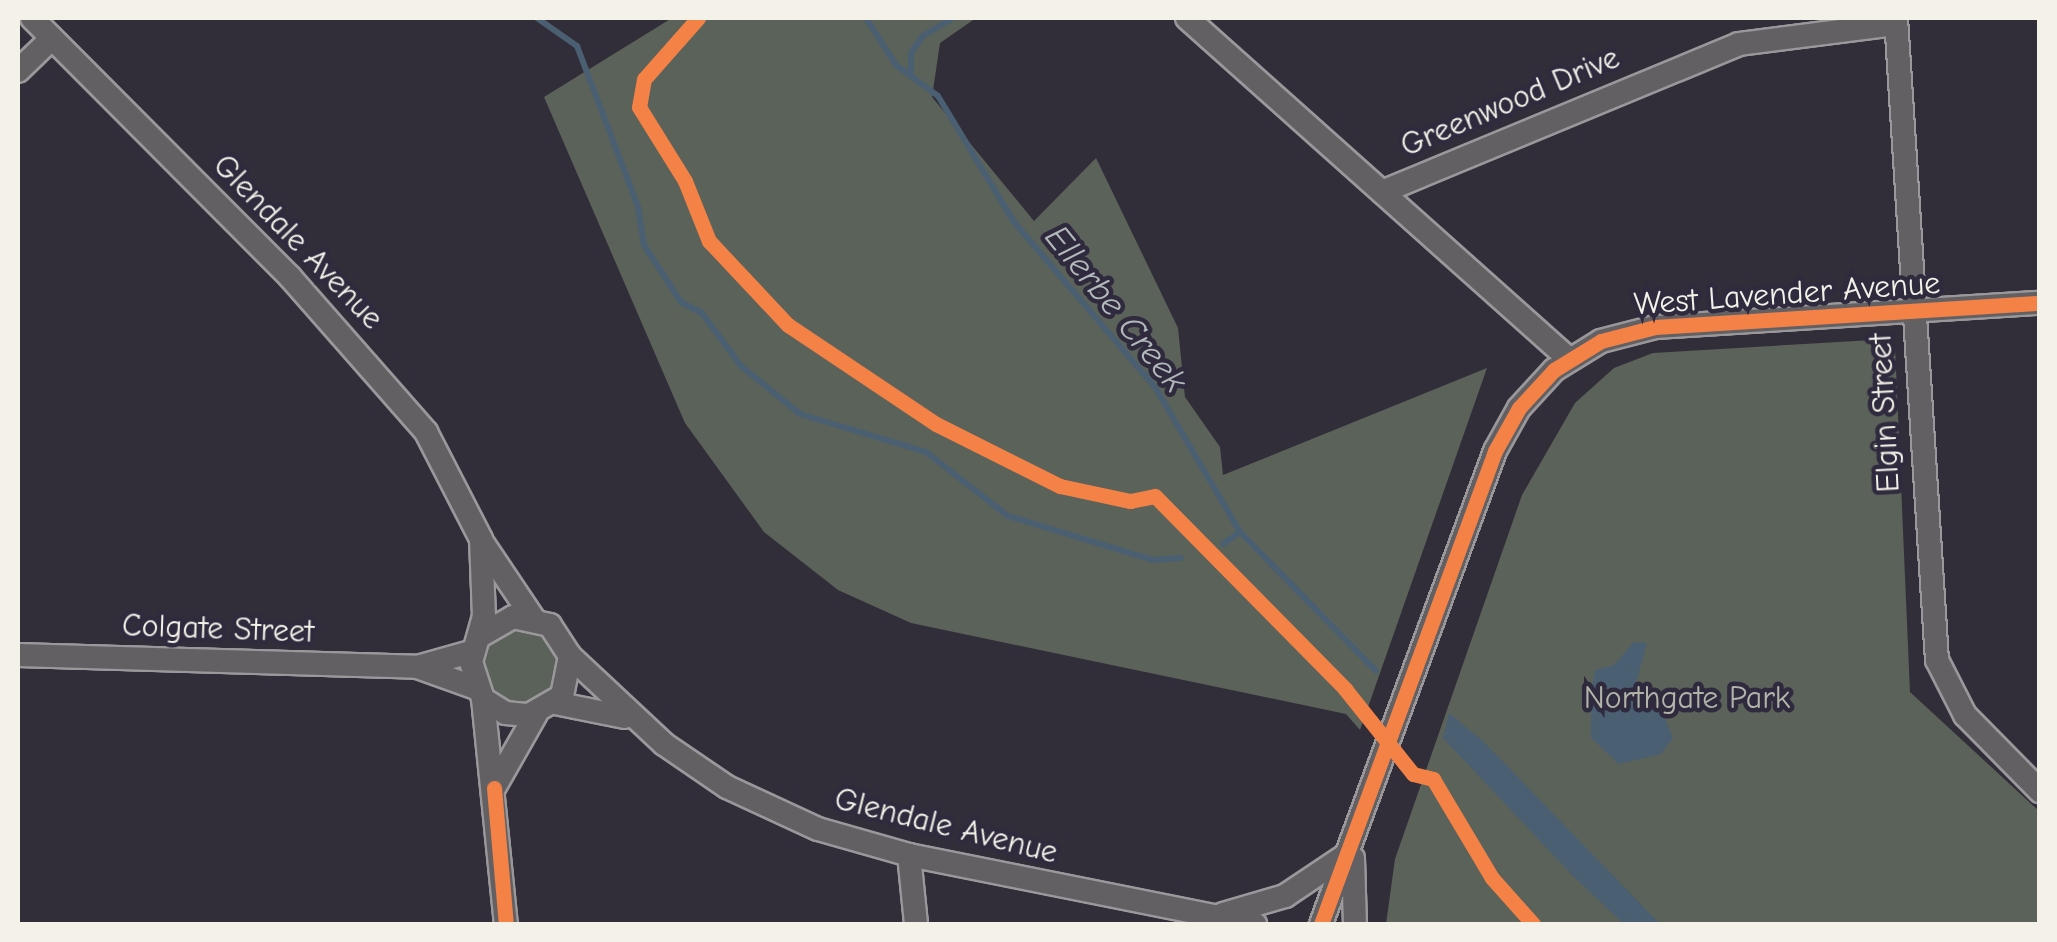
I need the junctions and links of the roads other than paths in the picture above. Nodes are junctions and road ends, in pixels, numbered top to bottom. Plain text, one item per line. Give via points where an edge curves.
1 (32, 18) edge
2 (1187, 18) edge
3 (1896, 21) edge
4 (52, 38) junction
5 (18, 71) edge
6 (1382, 192) junction
7 (2040, 304) edge
8 (1912, 311) junction
9 (1570, 360) junction
10 (480, 539) junction
11 (533, 618) junction
12 (478, 643) junction
13 (18, 656) edge
14 (570, 656) junction
15 (417, 667) junction
16 (480, 693) junction
17 (546, 708) junction
18 (629, 718) junction
19 (494, 788) junction
20 (2040, 790) edge
21 (1353, 850) junction
22 (909, 855) junction
23 (1223, 920) edge
24 (506, 924) edge
25 (916, 924) edge
26 (1255, 924) edge
27 (1322, 924) edge
28 (1356, 924) edge

1 - 4 street, Glendale Avenue
2 - 6 street
3 - 6 street, Greenwood Drive via 1739,44
3 - 8 street, Elgin Street
4 - 5 street
4 - 10 street, Glendale Avenue via 394,390 446,463
6 - 9 street
7 - 8 street, West Lavender Avenue
8 - 9 street, West Lavender Avenue via 1654,326 1601,341
8 - 20 street, Elgin Street via 1929,615 1944,683 1989,743
9 - 21 street, West Lavender Avenue via 1532,390 1495,451
10 - 11 street, Glendale Avenue
10 - 12 street, Glendale Avenue
11 - 12 street via 502,620
11 - 14 street via 560,634
12 - 15 street, Colgate Street
12 - 16 street
13 - 15 street, Colgate Street
14 - 17 street via 568,685
14 - 18 street, Glendale Avenue
15 - 16 street, Colgate Street
16 - 17 street via 505,713
16 - 19 street
17 - 18 street, Glendale Avenue
17 - 19 street
18 - 22 street, Glendale Avenue via 770,808
19 - 24 street
21 - 23 street via 1285,896
21 - 27 street, West Lavender Avenue
21 - 28 street
22 - 23 street, Glendale Avenue
22 - 25 street
23 - 26 street, Glendale Avenue

